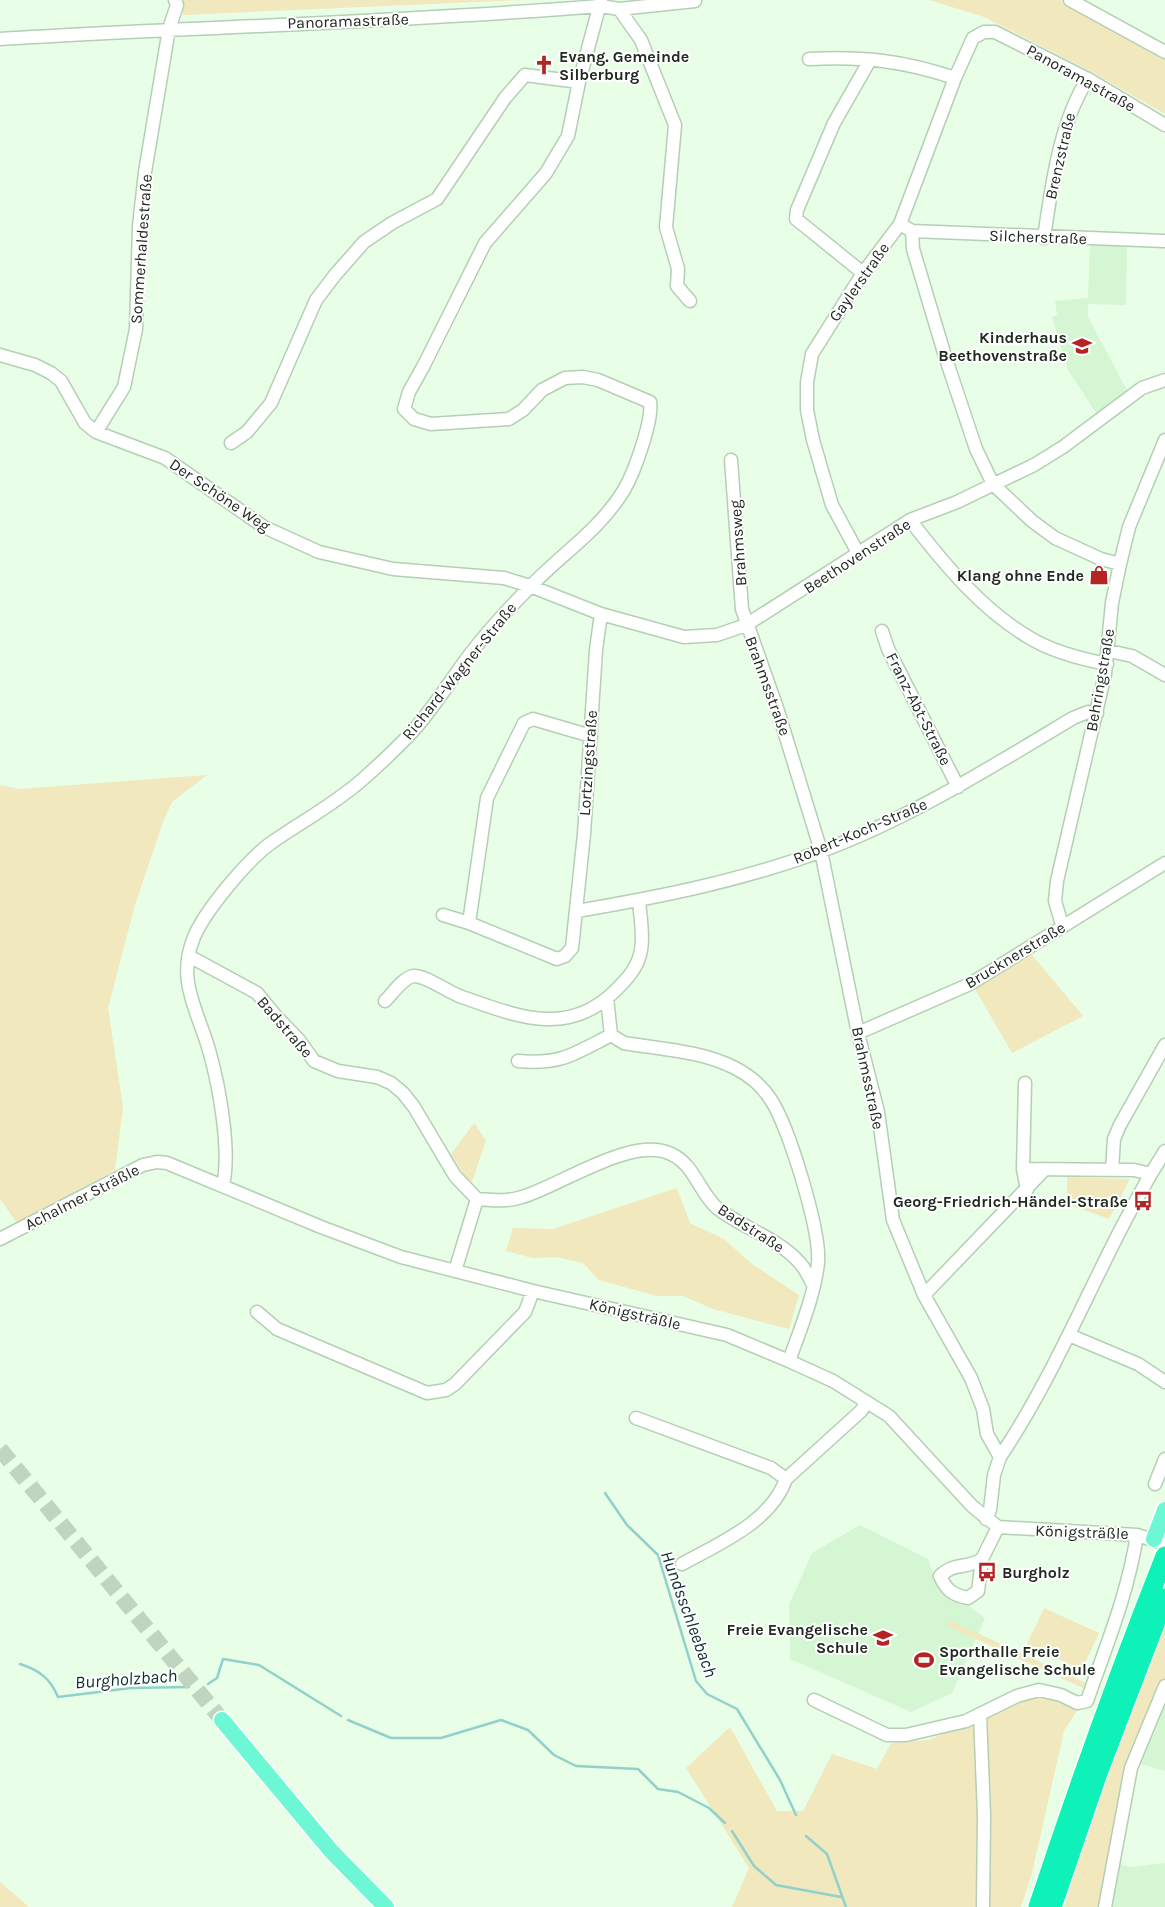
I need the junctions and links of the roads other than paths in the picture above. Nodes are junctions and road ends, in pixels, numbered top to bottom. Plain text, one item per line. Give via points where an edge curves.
1 (175, 0) edge
2 (1070, 0) edge
3 (695, 1) dead end
4 (601, 3) edge
5 (619, 9) junction
6 (169, 29) junction
7 (996, 32) joint
8 (0, 39) edge
9 (1165, 52) edge
10 (809, 59) dead end
11 (870, 60) junction
12 (955, 78) junction
13 (1088, 79) junction
14 (579, 82) junction
15 (1165, 124) edge
16 (900, 224) junction
17 (912, 232) junction
18 (1044, 238) junction
19 (1165, 241) edge
20 (863, 273) junction
21 (690, 301) dead end
22 (0, 354) edge
23 (1163, 380) edge
24 (96, 432) junction
25 (1165, 440) edge
26 (231, 443) dead end
27 (732, 460) dead end
28 (993, 484) junction
29 (910, 520) junction
30 (858, 553) junction
31 (1120, 564) junction
32 (530, 586) junction
33 (601, 614) junction
34 (746, 625) junction
35 (882, 631) dead end
36 (1108, 657) junction
37 (1165, 675) edge
38 (1097, 713) junction
39 (591, 736) junction
40 (958, 787) junction
41 (821, 851) junction
42 (1165, 863) edge
43 (639, 900) junction
44 (577, 911) junction
45 (443, 915) dead end
46 (469, 923) junction
47 (1062, 925) junction
48 (188, 956) junction
49 (608, 998) junction
50 (385, 1001) dead end
51 (858, 1033) junction
52 (611, 1035) junction
53 (1165, 1045) edge
54 (518, 1061) dead end
55 (1024, 1083) dead end
56 (1165, 1151) edge
57 (1023, 1169) junction
58 (1045, 1169) junction
59 (1112, 1170) junction
60 (1151, 1174) junction
61 (223, 1185) junction
62 (1027, 1190) junction
63 (477, 1199) junction
64 (0, 1239) edge
65 (455, 1271) junction
66 (813, 1285) junction
67 (533, 1291) junction
68 (924, 1295) junction
69 (257, 1312) dead end
70 (1070, 1335) junction
71 (789, 1361) junction
72 (1165, 1382) edge
73 (867, 1402) junction
74 (636, 1418) dead end
75 (1000, 1457) junction
76 (1165, 1459) edge
77 (786, 1479) junction
78 (1155, 1484) dead end
79 (1165, 1510) edge
80 (986, 1519) junction
81 (998, 1527) junction
82 (1137, 1534) junction
83 (1161, 1545) edge
84 (982, 1559) dead end
85 (682, 1564) dead end
86 (1165, 1598) edge
87 (1165, 1686) edge
88 (814, 1700) dead end
89 (980, 1714) junction
90 (222, 1720) tunnel mouth
91 (386, 1907) edge
92 (983, 1907) edge
93 (1038, 1907) edge
94 (1052, 1907) edge
95 (1105, 1907) edge

1 - 6 street, Sommerhaldestraße
2 - 9 street
3 - 5 street, Panoramastraße
4 - 5 street, Panoramastraße
4 - 6 street, Panoramastraße via 482,15
4 - 14 street
5 - 21 street via 641,40 675,125 666,227 678,269 677,286
6 - 8 street, Panoramastraße
6 - 24 street, Sommerhaldestraße via 139,226 136,329 124,387
7 - 12 street, Gaylerstraße via 984,32 973,38
7 - 13 street, Panoramastraße
10 - 11 street via 850,56
11 - 12 street via 916,65
11 - 20 street via 831,131 796,219
12 - 16 street, Gaylerstraße
13 - 15 street, Panoramastraße
13 - 18 street, Brenzstraße via 1072,106 1051,189
14 - 26 street via 525,75 505,98 437,199 364,242 316,300 270,402 247,432
14 - 32 street, Richard-Wagner-Straße via 568,136 546,173 485,243 409,392 404,409 414,419 431,424 509,419 542,390 565,378 584,377 648,400 651,407 641,451 623,491 586,538
16 - 17 street
16 - 20 street, Gaylerstraße
17 - 18 street, Silcherstraße
17 - 28 street via 913,248 945,356 976,449
18 - 19 street, Silcherstraße
20 - 30 street, Gaylerstraße via 812,354 807,382 807,410 813,440 832,505
22 - 24 street, Der Schöne Weg via 51,372 61,381 85,423
23 - 28 street, Beethovenstraße via 1120,402 1064,447
24 - 32 street, Der Schöne Weg via 165,458 264,527 319,552 393,569 504,578
25 - 31 street, Behringstraße via 1129,526
27 - 34 street, Brahmsweg via 742,609
28 - 29 street, Beethovenstraße
28 - 31 street via 1055,538
29 - 30 street, Beethovenstraße
29 - 36 street via 957,576 1006,621 1030,638 1053,649
30 - 34 street, Beethovenstraße
31 - 36 street, Behringstraße via 1112,602
32 - 33 street, Beethovenstraße
32 - 48 street, Richard-Wagner-Straße via 473,650 413,731 361,781 268,845 238,876 220,896 194,936
33 - 34 street, Beethovenstraße via 684,637 717,635
33 - 39 street, Lortzingstraße
34 - 41 street, Brahmsstraße via 777,708
35 - 40 street, Franz-Abt-Straße
36 - 37 street via 1132,656
36 - 38 street, Behringstraße
38 - 40 street, Robert-Koch-Straße via 1088,712 1073,718
38 - 47 street, Behringstraße via 1057,881 1055,901
39 - 44 street, Lortzingstraße
39 - 46 street via 533,718 524,722 487,798
40 - 41 street, Robert-Koch-Straße
41 - 43 street, Robert-Koch-Straße via 718,884
41 - 51 street, Brahmsstraße
42 - 47 street, Brucknerstraße
43 - 44 street, Robert-Koch-Straße
43 - 49 street via 641,949 636,967
44 - 46 street, Lortzingstraße via 572,948 557,959
45 - 46 street
47 - 51 street, Brucknerstraße via 970,984
48 - 61 street, Richard-Wagner-Straße via 188,987 194,1013 209,1049 223,1130 226,1172
48 - 63 street, Badstraße via 257,993 314,1061 338,1071 377,1077 403,1093 455,1176
49 - 50 street via 580,1014 563,1019 529,1018 460,997 413,976
49 - 52 street
51 - 68 street, Brahmsstraße via 878,1112 893,1220
52 - 54 street via 554,1062
52 - 66 street via 624,1043 716,1060 736,1068 772,1101 812,1215 818,1244
53 - 59 street via 1120,1124 1114,1140
55 - 57 street
56 - 60 street
57 - 58 street
57 - 62 street
58 - 59 street
58 - 62 street
59 - 60 street
60 - 70 street
61 - 64 street, Achalmer Sträßle via 167,1164 150,1164
61 - 65 street, Königsträßle via 400,1257
62 - 68 street
63 - 65 street
63 - 66 street, Badstraße via 502,1201 522,1197 632,1152 658,1150 671,1153 683,1161 702,1191 717,1207 786,1250 800,1263
65 - 67 street, Königsträßle
66 - 71 street
67 - 69 street via 525,1312 455,1384 446,1390 427,1393 277,1329
67 - 71 street, Königsträßle via 726,1335
68 - 75 street, Brahmsstraße via 971,1378 983,1409 987,1434
70 - 72 street via 1138,1364
70 - 75 street
71 - 73 street, Königsträßle via 833,1381
73 - 77 street
73 - 80 street, Königsträßle via 895,1420
74 - 77 street via 770,1468
75 - 80 street
76 - 78 street
77 - 85 street via 781,1494 740,1531
79 - 83 main road
80 - 81 street, Königsträßle
81 - 82 street, Königsträßle
81 - 84 street
82 - 83 street, Königsträßle
82 - 89 street via 1131,1574 1119,1616 1087,1701 1076,1703 1061,1695 1039,1690 1017,1696
83 - 93 highway via 1131,1642
86 - 94 highway via 1098,1773
87 - 95 street via 1132,1768
88 - 89 street via 887,1735 906,1736 959,1723
89 - 92 street
90 - 91 main road via 332,1852

